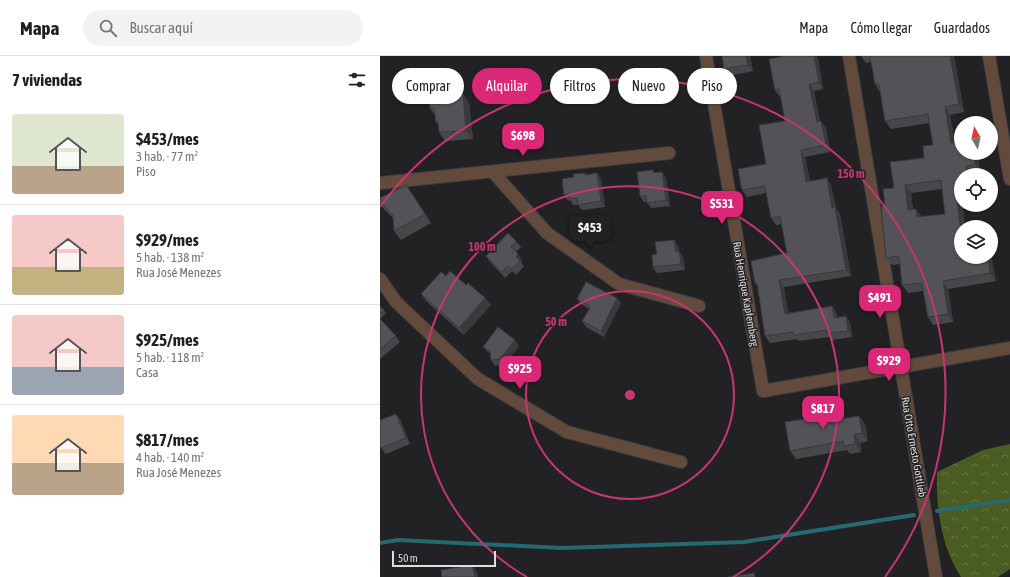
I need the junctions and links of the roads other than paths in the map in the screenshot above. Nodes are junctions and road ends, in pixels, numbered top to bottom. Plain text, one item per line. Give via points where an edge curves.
1 (706, 56) edge
2 (849, 56) edge
3 (989, 56) edge
4 (669, 153) dead end
5 (493, 172) junction
6 (1010, 179) edge
7 (380, 183) edge
8 (380, 279) edge
9 (699, 306) dead end
10 (1010, 348) edge
11 (900, 368) junction
12 (681, 462) dead end
13 (936, 577) edge

1 - 11 street, Rua Henrique Kapfemberg via 763,390
2 - 11 street, Rua Otto Ernesto Gottlieb
3 - 6 street
4 - 5 street
5 - 7 street
5 - 9 street via 547,233 619,284
8 - 12 street via 396,302 478,379 568,432
10 - 11 street
11 - 13 street, Rua Otto Ernesto Gottlieb

